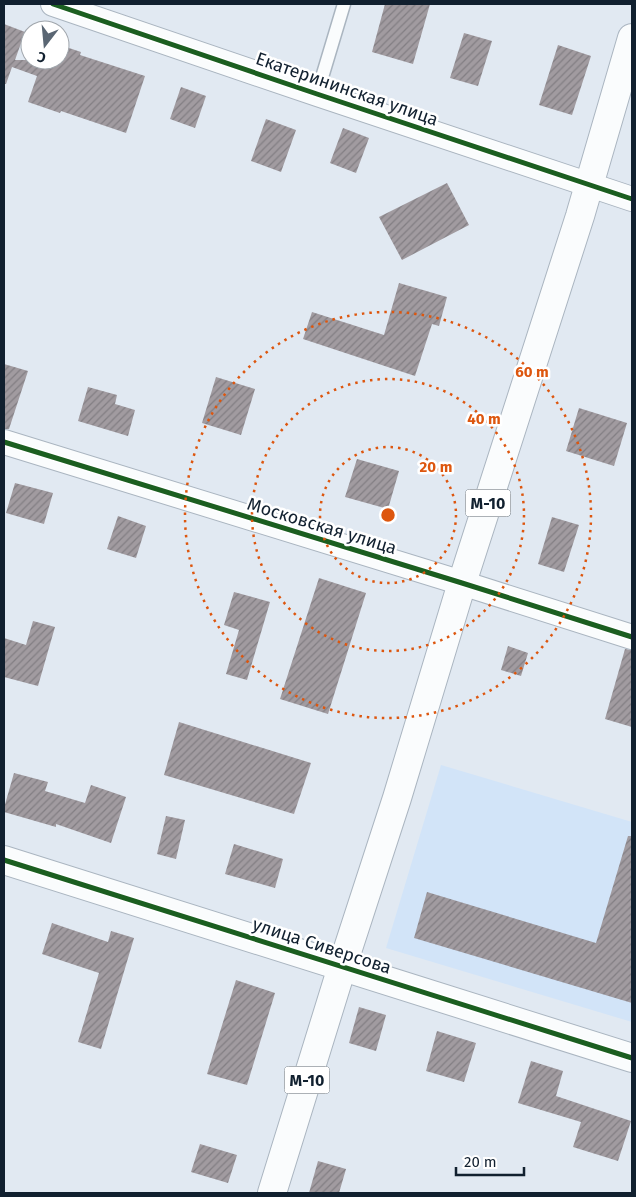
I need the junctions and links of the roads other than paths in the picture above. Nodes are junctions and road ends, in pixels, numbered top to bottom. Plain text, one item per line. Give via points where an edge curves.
1 (53, 4) edge
2 (344, 4) edge
3 (632, 38) edge
4 (317, 94) junction
5 (589, 185) junction
6 (632, 199) edge
7 (4, 442) edge
8 (462, 583) junction
9 (632, 637) edge
10 (4, 860) edge
11 (342, 967) junction
12 (632, 1058) edge
13 (272, 1193) edge

1 - 4 street, Екатерининская улица
2 - 4 lane
3 - 5 main road, М-10
4 - 5 street, Екатерининская улица
5 - 6 street, Екатерининская улица
5 - 8 main road, М-10
7 - 8 street, Московская улица
8 - 9 street, Московская улица
8 - 11 main road, М-10
10 - 11 main road, улица Сиверсова
11 - 12 main road, улица Сиверсова
11 - 13 main road, М-10

